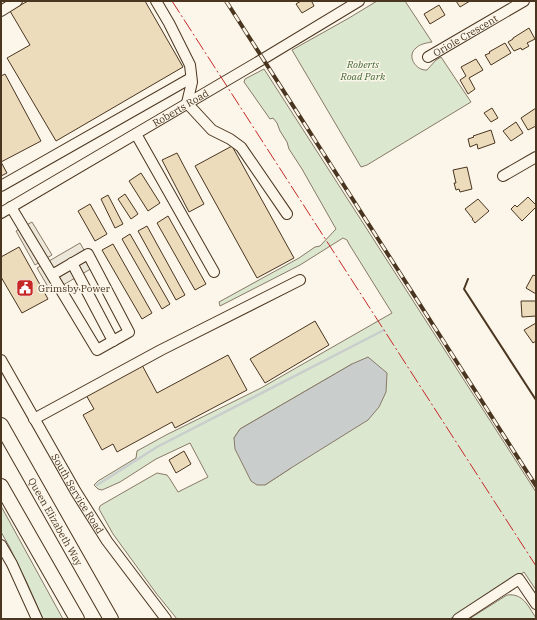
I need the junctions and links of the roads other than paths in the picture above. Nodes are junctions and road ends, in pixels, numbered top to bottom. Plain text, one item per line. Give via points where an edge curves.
1 (17, 1) edge
2 (156, 1) edge
3 (359, 1) edge
4 (524, 1) edge
5 (345, 5) edge
6 (1, 10) edge
7 (428, 57) dead end
8 (191, 78) junction
9 (187, 103) junction
10 (136, 134) junction
11 (536, 157) edge
12 (502, 176) dead end
13 (1, 186) edge
14 (11, 207) junction
15 (1, 213) edge
16 (287, 214) dead end
17 (72, 263) junction
18 (214, 272) dead end
19 (52, 275) junction
20 (300, 280) dead end
21 (113, 341) junction
22 (1, 360) edge
23 (34, 419) junction
24 (1, 425) edge
25 (1, 486) edge
26 (1, 545) edge
27 (536, 604) edge
28 (36, 619) edge
29 (77, 619) edge
30 (111, 619) edge
31 (166, 619) edge
32 (458, 619) edge

1 - 6 street
2 - 8 street via 190,65
3 - 5 street, Roberts Road
4 - 7 street, Oriole Crescent
5 - 9 street, Roberts Road
8 - 9 street
8 - 13 street
9 - 10 street, Roberts Road
9 - 16 street via 212,130 241,147
10 - 14 street, Roberts Road
10 - 18 street
11 - 12 street
14 - 15 street, Roberts Road
14 - 19 street
17 - 19 street
17 - 21 street
17 - 21 street via 88,254 129,332
19 - 21 street via 97,350
20 - 23 street via 161,350
22 - 23 street, South Service Road
23 - 31 street, South Service Road via 107,541
24 - 30 highway, Queen Elizabeth Way
25 - 29 highway
26 - 28 street
27 - 32 street via 519,579

